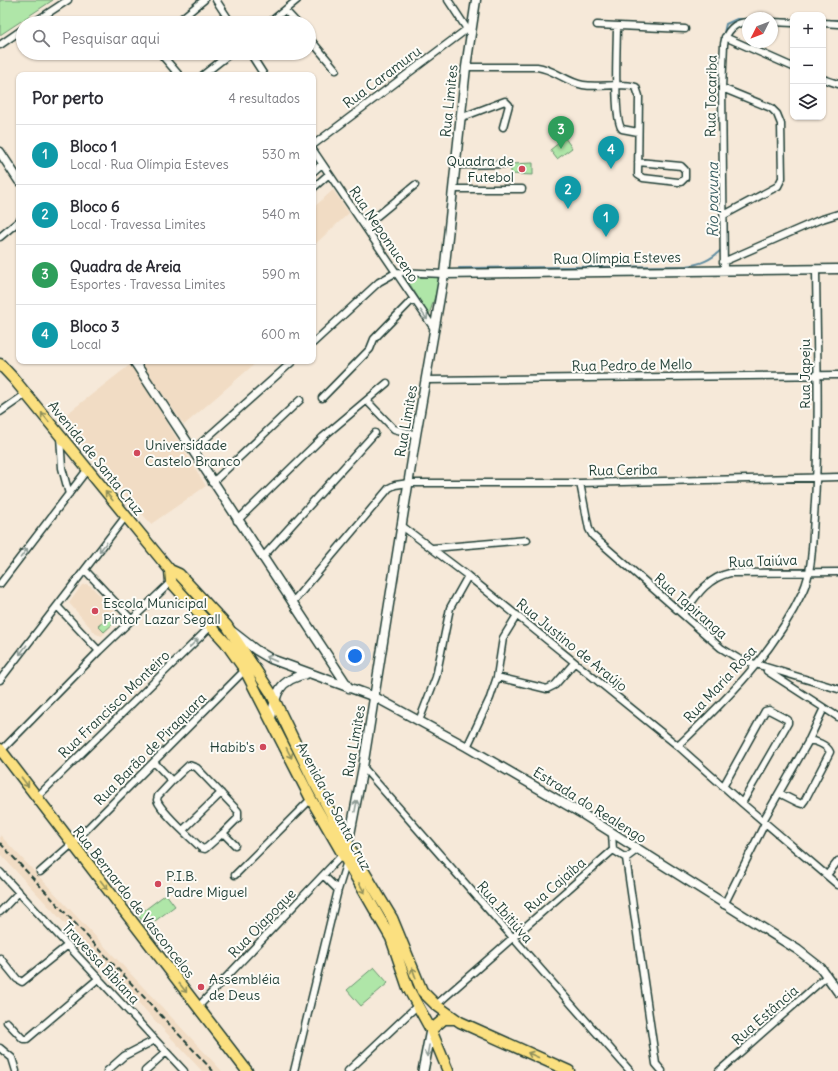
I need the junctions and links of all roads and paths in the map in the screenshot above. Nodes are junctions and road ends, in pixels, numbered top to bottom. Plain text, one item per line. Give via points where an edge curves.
1 (68, 0) edge
2 (204, 0) edge
3 (216, 0) edge
4 (298, 0) edge
5 (448, 0) edge
6 (476, 0) edge
7 (285, 10) junction
8 (44, 16) edge
9 (185, 16) edge
10 (226, 16) edge
11 (278, 16) edge
12 (291, 16) edge
13 (778, 22) edge
14 (742, 23) edge
15 (790, 23) edge
16 (826, 23) edge
17 (838, 24) edge
18 (597, 25) dead end
19 (617, 27) junction
20 (685, 29) dead end
21 (468, 31) junction
22 (16, 34) edge
23 (725, 37) junction
24 (0, 44) edge
25 (316, 46) edge
26 (166, 60) edge
27 (222, 60) edge
28 (254, 60) edge
29 (790, 66) edge
30 (466, 67) junction
31 (336, 70) dead end
32 (176, 72) edge
33 (207, 72) edge
34 (262, 72) edge
35 (826, 80) edge
36 (838, 84) edge
37 (616, 86) junction
38 (722, 88) junction
39 (460, 118) junction
40 (503, 127) dead end
41 (638, 132) junction
42 (316, 144) edge
43 (0, 152) edge
44 (316, 155) edge
45 (638, 162) junction
46 (322, 164) junction
47 (508, 164) dead end
48 (456, 165) junction
49 (316, 169) edge
50 (16, 176) edge
51 (330, 176) junction
52 (415, 185) dead end
53 (316, 186) edge
54 (454, 189) junction
55 (522, 189) dead end
56 (724, 214) junction
57 (838, 214) edge
58 (16, 224) edge
59 (365, 226) junction
60 (0, 237) edge
61 (724, 266) junction
62 (838, 269) edge
63 (816, 270) junction
64 (397, 272) junction
65 (444, 274) junction
66 (413, 299) junction
67 (435, 330) junction
68 (316, 339) edge
69 (0, 364) edge
70 (136, 364) edge
71 (290, 364) edge
72 (818, 375) junction
73 (838, 375) edge
74 (426, 380) junction
75 (387, 384) dead end
76 (26, 394) junction
77 (322, 398) dead end
78 (300, 400) dead end
79 (367, 401) junction
80 (0, 412) edge
81 (375, 433) dead end
82 (416, 435) junction
83 (60, 436) junction
84 (192, 451) junction
85 (87, 470) junction
86 (838, 477) edge
87 (817, 478) junction
88 (212, 482) junction
89 (409, 483) junction
90 (580, 483) junction
91 (69, 494) junction
92 (126, 516) junction
93 (237, 520) junction
94 (402, 526) junction
95 (527, 540) dead end
96 (433, 548) junction
97 (262, 558) junction
98 (84, 570) junction
99 (174, 572) junction
100 (810, 572) junction
101 (838, 572) edge
102 (468, 576) junction
103 (171, 582) junction
104 (0, 584) edge
105 (292, 603) junction
106 (57, 606) junction
107 (683, 614) junction
108 (516, 615) junction
109 (132, 620) junction
110 (227, 626) junction
111 (210, 627) junction
112 (99, 651) junction
113 (574, 663) junction
114 (333, 665) junction
115 (758, 666) junction
116 (246, 670) junction
117 (307, 673) junction
118 (497, 677) junction
119 (324, 679) junction
120 (0, 680) edge
121 (349, 688) junction
122 (838, 689) edge
123 (375, 697) junction
124 (275, 701) junction
125 (824, 708) junction
126 (838, 717) edge
127 (271, 718) junction
128 (419, 721) junction
129 (808, 741) junction
130 (678, 746) junction
131 (467, 747) junction
132 (1, 750) edge
133 (154, 762) junction
134 (363, 767) junction
135 (172, 781) junction
136 (723, 787) junction
137 (221, 793) junction
138 (779, 793) junction
139 (36, 798) junction
140 (311, 799) junction
141 (742, 803) junction
142 (764, 822) junction
143 (183, 830) junction
144 (223, 832) junction
145 (612, 833) junction
146 (72, 844) junction
147 (235, 845) dead end
148 (348, 845) junction
149 (638, 849) junction
150 (613, 850) junction
151 (345, 858) junction
152 (626, 858) junction
153 (838, 861) edge
154 (0, 872) edge
155 (40, 872) dead end
156 (235, 875) dead end
157 (324, 876) junction
158 (827, 876) junction
159 (838, 885) edge
160 (338, 890) junction
161 (19, 892) junction
162 (724, 905) junction
163 (0, 912) edge
164 (512, 938) junction
165 (68, 945) junction
166 (0, 958) edge
167 (827, 976) junction
168 (99, 978) junction
169 (838, 992) edge
170 (446, 996) junction
171 (418, 1005) junction
172 (436, 1005) junction
173 (198, 1007) junction
174 (450, 1016) junction
175 (7, 1022) dead end
176 (431, 1030) junction
177 (155, 1040) junction
178 (0, 1048) edge
179 (166, 1052) junction
180 (656, 1064) junction
181 (16, 1071) edge
182 (107, 1071) edge
183 (145, 1071) edge
184 (184, 1071) edge
185 (247, 1071) edge
186 (294, 1071) edge
187 (348, 1071) edge
188 (423, 1071) edge
189 (448, 1071) edge
190 (569, 1071) edge
191 (630, 1071) edge
192 (653, 1071) edge
193 (662, 1071) edge
194 (719, 1071) edge

1 - 8 street
2 - 9 street
3 - 10 street
4 - 7 street
5 - 21 street
6 - 21 street, Rua Limites
7 - 11 street
7 - 12 street
13 - 15 street
14 - 23 street, Rua Tocariba via 738,23
16 - 17 street
18 - 19 street
19 - 20 street
19 - 37 street
21 - 30 street, Rua Limites
21 - 42 street, Rua Caramuru
22 - 24 street
23 - 29 street
23 - 38 street, Rua Tocariba
25 - 31 street
26 - 32 street
27 - 33 street
28 - 34 street
30 - 37 street via 537,68 584,85
30 - 39 street, Rua Limites
35 - 36 street
37 - 41 street via 620,127
37 - 41 street via 638,88
38 - 56 street, Rua Tocariba
38 - 56 street via 771,108 777,114 781,124 782,178 778,186
39 - 40 street via 505,101 509,106
39 - 48 street, Rua Limites
41 - 45 street
43 - 50 street
44 - 46 street, Rua Nepomuceno
45 - 45 street via 640,177 678,182 685,178 685,170 681,166
46 - 49 street
46 - 51 street, Rua Nepomuceno
47 - 48 street
48 - 54 street, Rua Limites
51 - 53 street
51 - 59 street, Rua Nepomuceno
52 - 59 street
54 - 55 street
54 - 65 street, Rua Limites
56 - 61 street, Rua Tocariba
57 - 61 street via 819,220
58 - 60 street
59 - 64 street, Rua Nepomuceno
61 - 63 street, Rua Olímpia Esteves
61 - 65 street, Rua Olímpia Esteves
62 - 63 street, Rua Olímpia Esteves
63 - 72 street, Rua Japeju
64 - 65 street, Rua Olímpia Esteves
64 - 66 street, Rua Nepomuceno
64 - 68 street via 384,278
65 - 67 street, Rua Limites
66 -> 67 street, Rua Nepomuceno
66 - 77 street via 374,339 370,349
67 - 74 street, Rua Limites
69 - 76 main road, Avenida de Santa Cruz
70 - 84 street
71 - 84 street
72 - 73 street, Rua Pedro de Mello
72 - 74 street, Rua Pedro de Mello
72 - 87 street, Rua Japeju
74 - 82 street, Rua Limites
75 - 79 street
76 - 80 street
83 -> 76 main road, Avenida de Santa Cruz
78 - 88 street
79 - 82 street via 394,429
79 - 93 street via 323,437
81 - 97 street
82 - 89 street, Rua Limites
83 - 85 main road, Avenida de Santa Cruz
83 - 91 street via 62,468
84 - 88 street
85 - 91 street
92 -> 85 main road, Avenida de Santa Cruz
86 - 87 street, Rua Ceriba
87 - 90 street, Rua Ceriba
87 - 100 street, Rua Maria Rosa
88 - 93 street
89 - 90 street, Rua Ceriba
89 - 94 street, Rua Limites
89 - 105 street, Rua Ceriba via 389,488
90 - 107 street, Rua Tapiranga via 589,529 593,536
104 -> 91 street
92 -> 98 street
92 - 99 main road, Avenida de Santa Cruz
93 - 97 street
94 - 96 street, Rua Justino de Araújo
94 - 123 street, Rua Limites
95 - 96 street
96 - 102 street, Rua Justino de Araújo
97 - 105 street
98 - 106 street
98 - 109 street
99 - 103 main road
99 - 110 main road, Avenida de Santa Cruz
100 - 101 street, Rua Taiúva
100 - 107 street, Rua Taiúva via 721,575 705,585
100 - 115 street, Rua Maria Rosa via 803,591
102 - 108 street, Rua Justino de Araújo
102 - 128 street via 450,608 436,677
103 - 109 street
103 - 111 main road, Avenida de Santa Cruz
105 - 114 street
106 - 112 street
106 -> 120 street
107 - 115 street, Rua Tapiranga via 732,656
108 - 113 street, Rua Justino de Araújo
108 - 118 street via 503,638
109 - 112 street
117 -> 110 street, Estrada do Realengo via 262,655
110 - 124 main road, Avenida de Santa Cruz
111 - 116 main road, Avenida de Santa Cruz
139 -> 111 street, Rua Francisco Monteiro
112 - 132 street
113 - 118 street via 555,685 547,690
113 - 130 street, Rua Justino de Araújo
114 - 119 street via 332,676
114 - 121 street
115 - 122 street, Rua Tapiranga
115 - 125 street
115 - 130 street, Rua Maria Rosa
116 - 127 main road, Avenida de Santa Cruz
116 - 133 street, Rua Barão de Piraquara
117 - 119 street, Estrada do Realengo
117 - 124 street via 288,679 277,692
118 - 131 street via 488,705
119 - 121 street, Estrada do Realengo
121 - 123 street, Estrada do Realengo
123 - 128 street, Estrada do Realengo
123 - 134 street, Rua Limites
124 - 127 street
124 - 148 main road, Avenida de Santa Cruz
125 - 126 street
125 - 129 street
127 -> 140 main road, Avenida de Santa Cruz
128 - 131 street, Estrada do Realengo
129 - 138 street
129 - 138 street via 813,740 826,746 830,752 805,800 799,804
130 - 136 street, Rua Justino de Araújo
131 - 145 street, Estrada do Realengo
132 -> 139 main road, Rua Bernardo de Vasconcelos
133 - 135 street
133 - 146 street, Rua Barão de Piraquara
148 -> 134 street, Rua Limites
134 - 164 street, Rua Ibitiúva
135 - 137 street via 192,764
135 - 143 street via 157,800
136 - 141 street, Rua Justino de Araújo
136 - 141 street via 766,710 788,720
137 - 143 street
137 - 144 street via 239,814
138 - 142 street
139 - 146 main road, Rua Bernardo de Vasconcelos
140 - 151 main road, Avenida de Santa Cruz
140 - 156 street
141 - 142 street, Rua Justino de Araújo
142 - 158 street, Rua Justino de Araújo
142 - 162 street
143 - 144 street via 204,849
144 - 147 street
145 - 149 street, Estrada do Realengo
145 - 150 street
146 - 155 street, Rua Barão de Piraquara
146 -> 173 main road, Rua Bernardo de Vasconcelos
172 -> 148 main road, Avenida de Santa Cruz via 422,991 392,918
149 - 152 street
149 - 162 street, Estrada do Realengo
150 - 152 street
150 - 164 street, Rua Cajaíba
151 - 157 street, Rua Oiapoque
151 - 160 street
151 -> 171 main road, Avenida de Santa Cruz via 391,938 408,988
152 - 180 street
153 - 158 street
154 - 161 street, Travessa Bibiana
157 - 160 street
157 - 173 street, Rua Oiapoque
158 - 159 street, Rua Justino de Araújo
160 - 186 street
161 - 163 street
161 - 165 street, Travessa Bibiana
162 - 167 street, Estrada do Realengo via 798,950
164 - 170 street, Rua Cajaíba
164 - 191 street, Rua Ibitiúva
165 - 166 street via 22,982 17,980
165 - 168 street, Travessa Bibiana
167 - 169 street, Estrada do Realengo
167 - 194 street, Rua Estância
168 - 175 street via 25,1040
168 - 177 street, Travessa Bibiana
170 - 172 street, Rua Cajaíba
170 - 174 street
171 - 176 main road, Avenida de Santa Cruz
171 - 187 street
172 - 174 main road, Avenida de Santa Cruz
173 - 185 main road, Rua Bernardo de Vasconcelos
174 - 176 main road via 437,1023
190 -> 174 main road, Avenida de Santa Cruz
176 -> 188 main road
176 - 189 main road, Avenida de Santa Cruz
177 - 179 street, Travessa Bibiana
177 - 182 street via 124,1056
178 - 181 street via 12,1058
179 - 183 street
179 - 184 street, Travessa Bibiana
180 - 192 street
180 - 193 street

